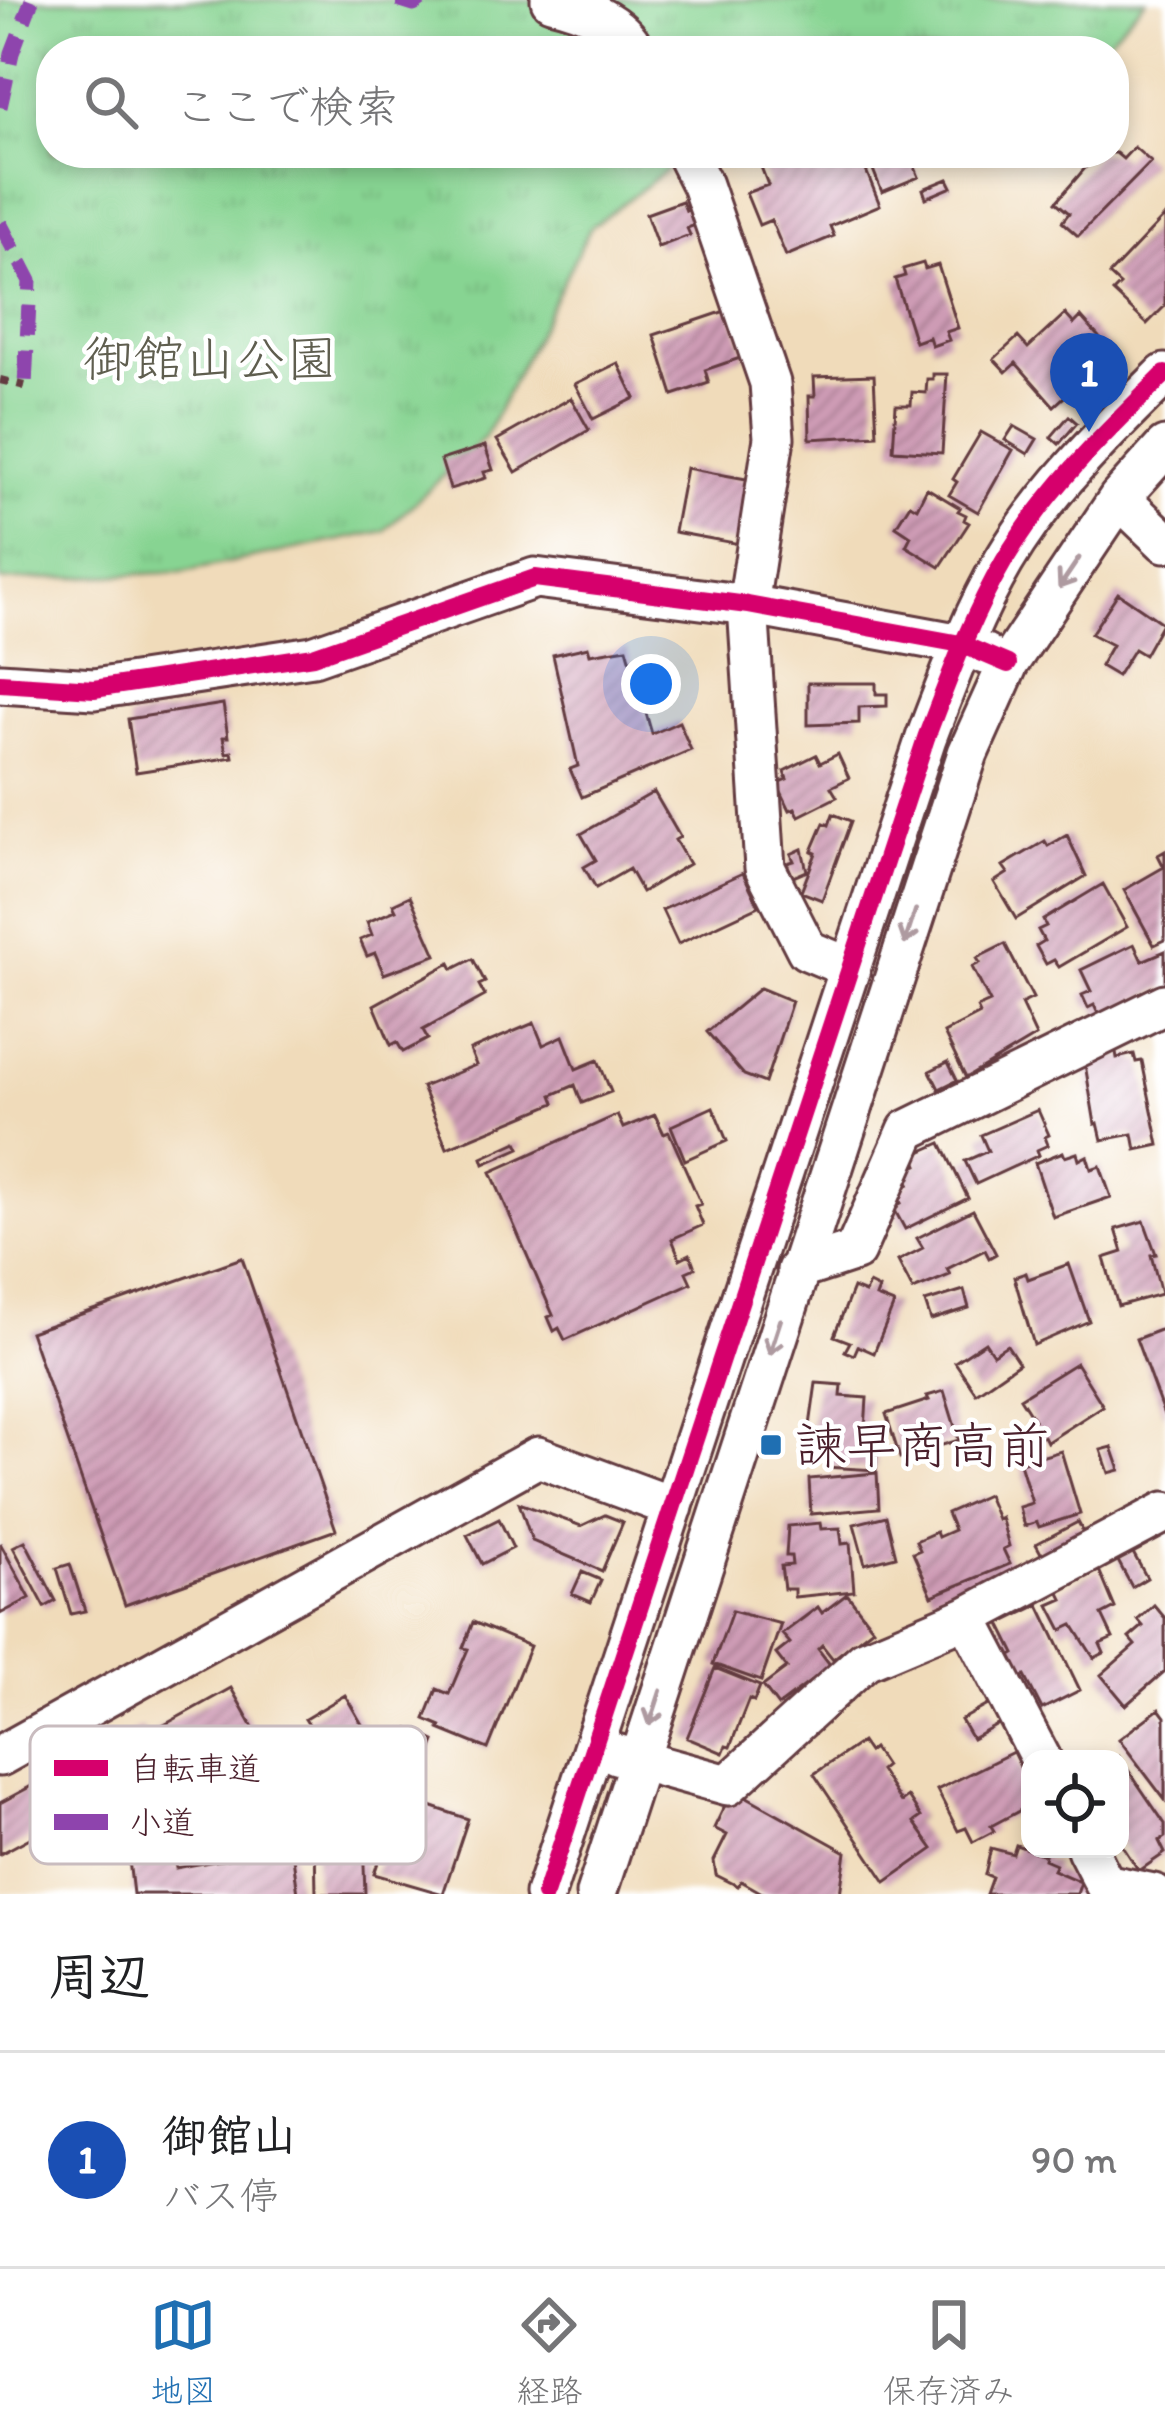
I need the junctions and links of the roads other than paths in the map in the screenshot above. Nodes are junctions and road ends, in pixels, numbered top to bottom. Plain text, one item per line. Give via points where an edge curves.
1 (550, 0) edge
2 (625, 36) edge
3 (694, 168) edge
4 (1165, 374) edge
5 (1165, 447) edge
6 (1119, 498) junction
7 (1165, 542) edge
8 (748, 605) junction
9 (961, 644) junction
10 (1008, 664) junction
11 (0, 683) edge
12 (850, 968) junction
13 (1165, 1004) edge
14 (796, 1270) junction
15 (673, 1507) junction
16 (1165, 1512) edge
17 (967, 1617) junction
18 (54, 1726) edge
19 (30, 1739) edge
20 (593, 1747) junction
21 (1035, 1750) edge
22 (0, 1756) edge
23 (638, 1760) junction
24 (1092, 1858) edge
25 (545, 1894) edge
26 (596, 1894) edge
27 (1154, 1894) edge

1 - 2 street via 583,8
3 - 8 street via 770,383 774,438
4 - 9 street via 1075,464 1004,560
5 - 6 street
6 - 7 street
6 -> 10 street
8 - 9 street
8 - 11 street via 535,578 313,656 94,689
8 - 12 street via 765,868 807,950
9 - 10 street
9 - 12 street
10 -> 14 street via 968,753
12 - 15 street
13 - 14 street via 908,1130 855,1251
14 -> 23 street
15 - 18 street via 538,1457
15 - 20 street
16 - 17 street
17 - 21 street
17 - 23 street via 865,1660 728,1785
19 - 22 street
20 - 23 street
20 - 25 street
23 - 26 street
24 - 27 street via 1105,1884

